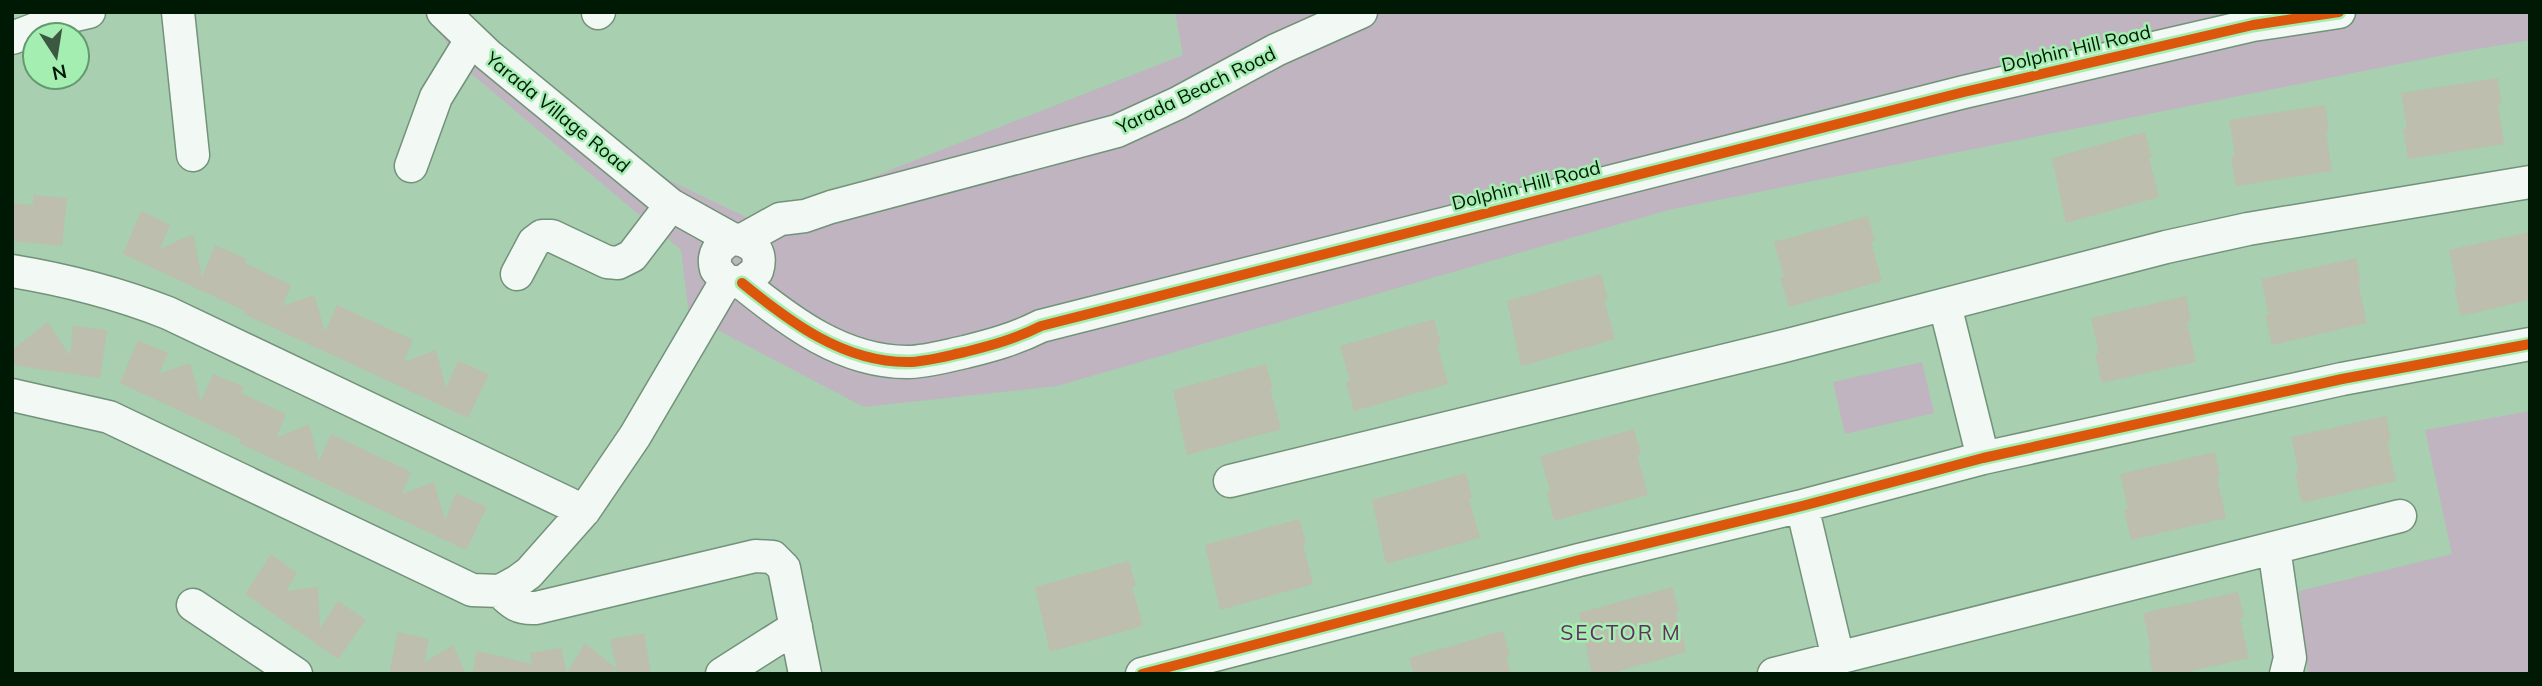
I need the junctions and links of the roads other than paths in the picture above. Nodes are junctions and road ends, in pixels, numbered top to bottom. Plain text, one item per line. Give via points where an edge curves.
1 (89, 12) edge
2 (178, 12) edge
3 (443, 12) edge
4 (1361, 12) edge
5 (2339, 12) edge
6 (12, 38) edge
7 (471, 40) junction
8 (193, 155) dead end
9 (411, 166) dead end
10 (2530, 181) edge
11 (673, 206) junction
12 (739, 260) junction
13 (12, 271) edge
14 (517, 274) dead end
15 (1945, 305) junction
16 (2530, 344) edge
17 (12, 395) edge
18 (1983, 458) junction
19 (1230, 481) dead end
20 (1802, 506) junction
21 (584, 510) junction
22 (2400, 516) dead end
23 (2274, 548) junction
24 (500, 591) junction
25 (193, 605) dead end
26 (796, 627) junction
27 (1838, 658) junction
28 (296, 674) edge
29 (722, 674) edge
30 (805, 674) edge
31 (1142, 674) edge
32 (1774, 674) edge
33 (2286, 674) edge

1 - 6 street
2 - 8 street
3 - 7 street, Yarada Village Road
4 - 12 street, Yarada Beach Road via 1117,131 780,219
5 - 12 street, Dolphin Hill Road via 2253,25 1964,92 1041,326 1008,325 919,345 858,337 819,318
7 - 9 street via 436,97
7 - 11 street, Yarada Village Road
10 - 15 street via 2248,229
11 - 12 street, Yarada Village Road
11 - 14 street via 632,256 607,262 552,236 542,236
12 - 21 street via 635,436
13 - 21 street via 70,281 169,313
15 - 18 street
15 - 19 street
16 - 18 street via 2342,379
17 - 24 street via 109,417 472,590
18 - 20 street
20 - 27 street
20 - 31 street
21 - 24 street via 529,573
22 - 23 street
23 - 27 street
23 - 33 street via 2290,658
24 - 26 street via 512,604 537,608 755,556 774,557 784,568
25 - 28 street
26 - 29 street
26 - 30 street
27 - 32 street

